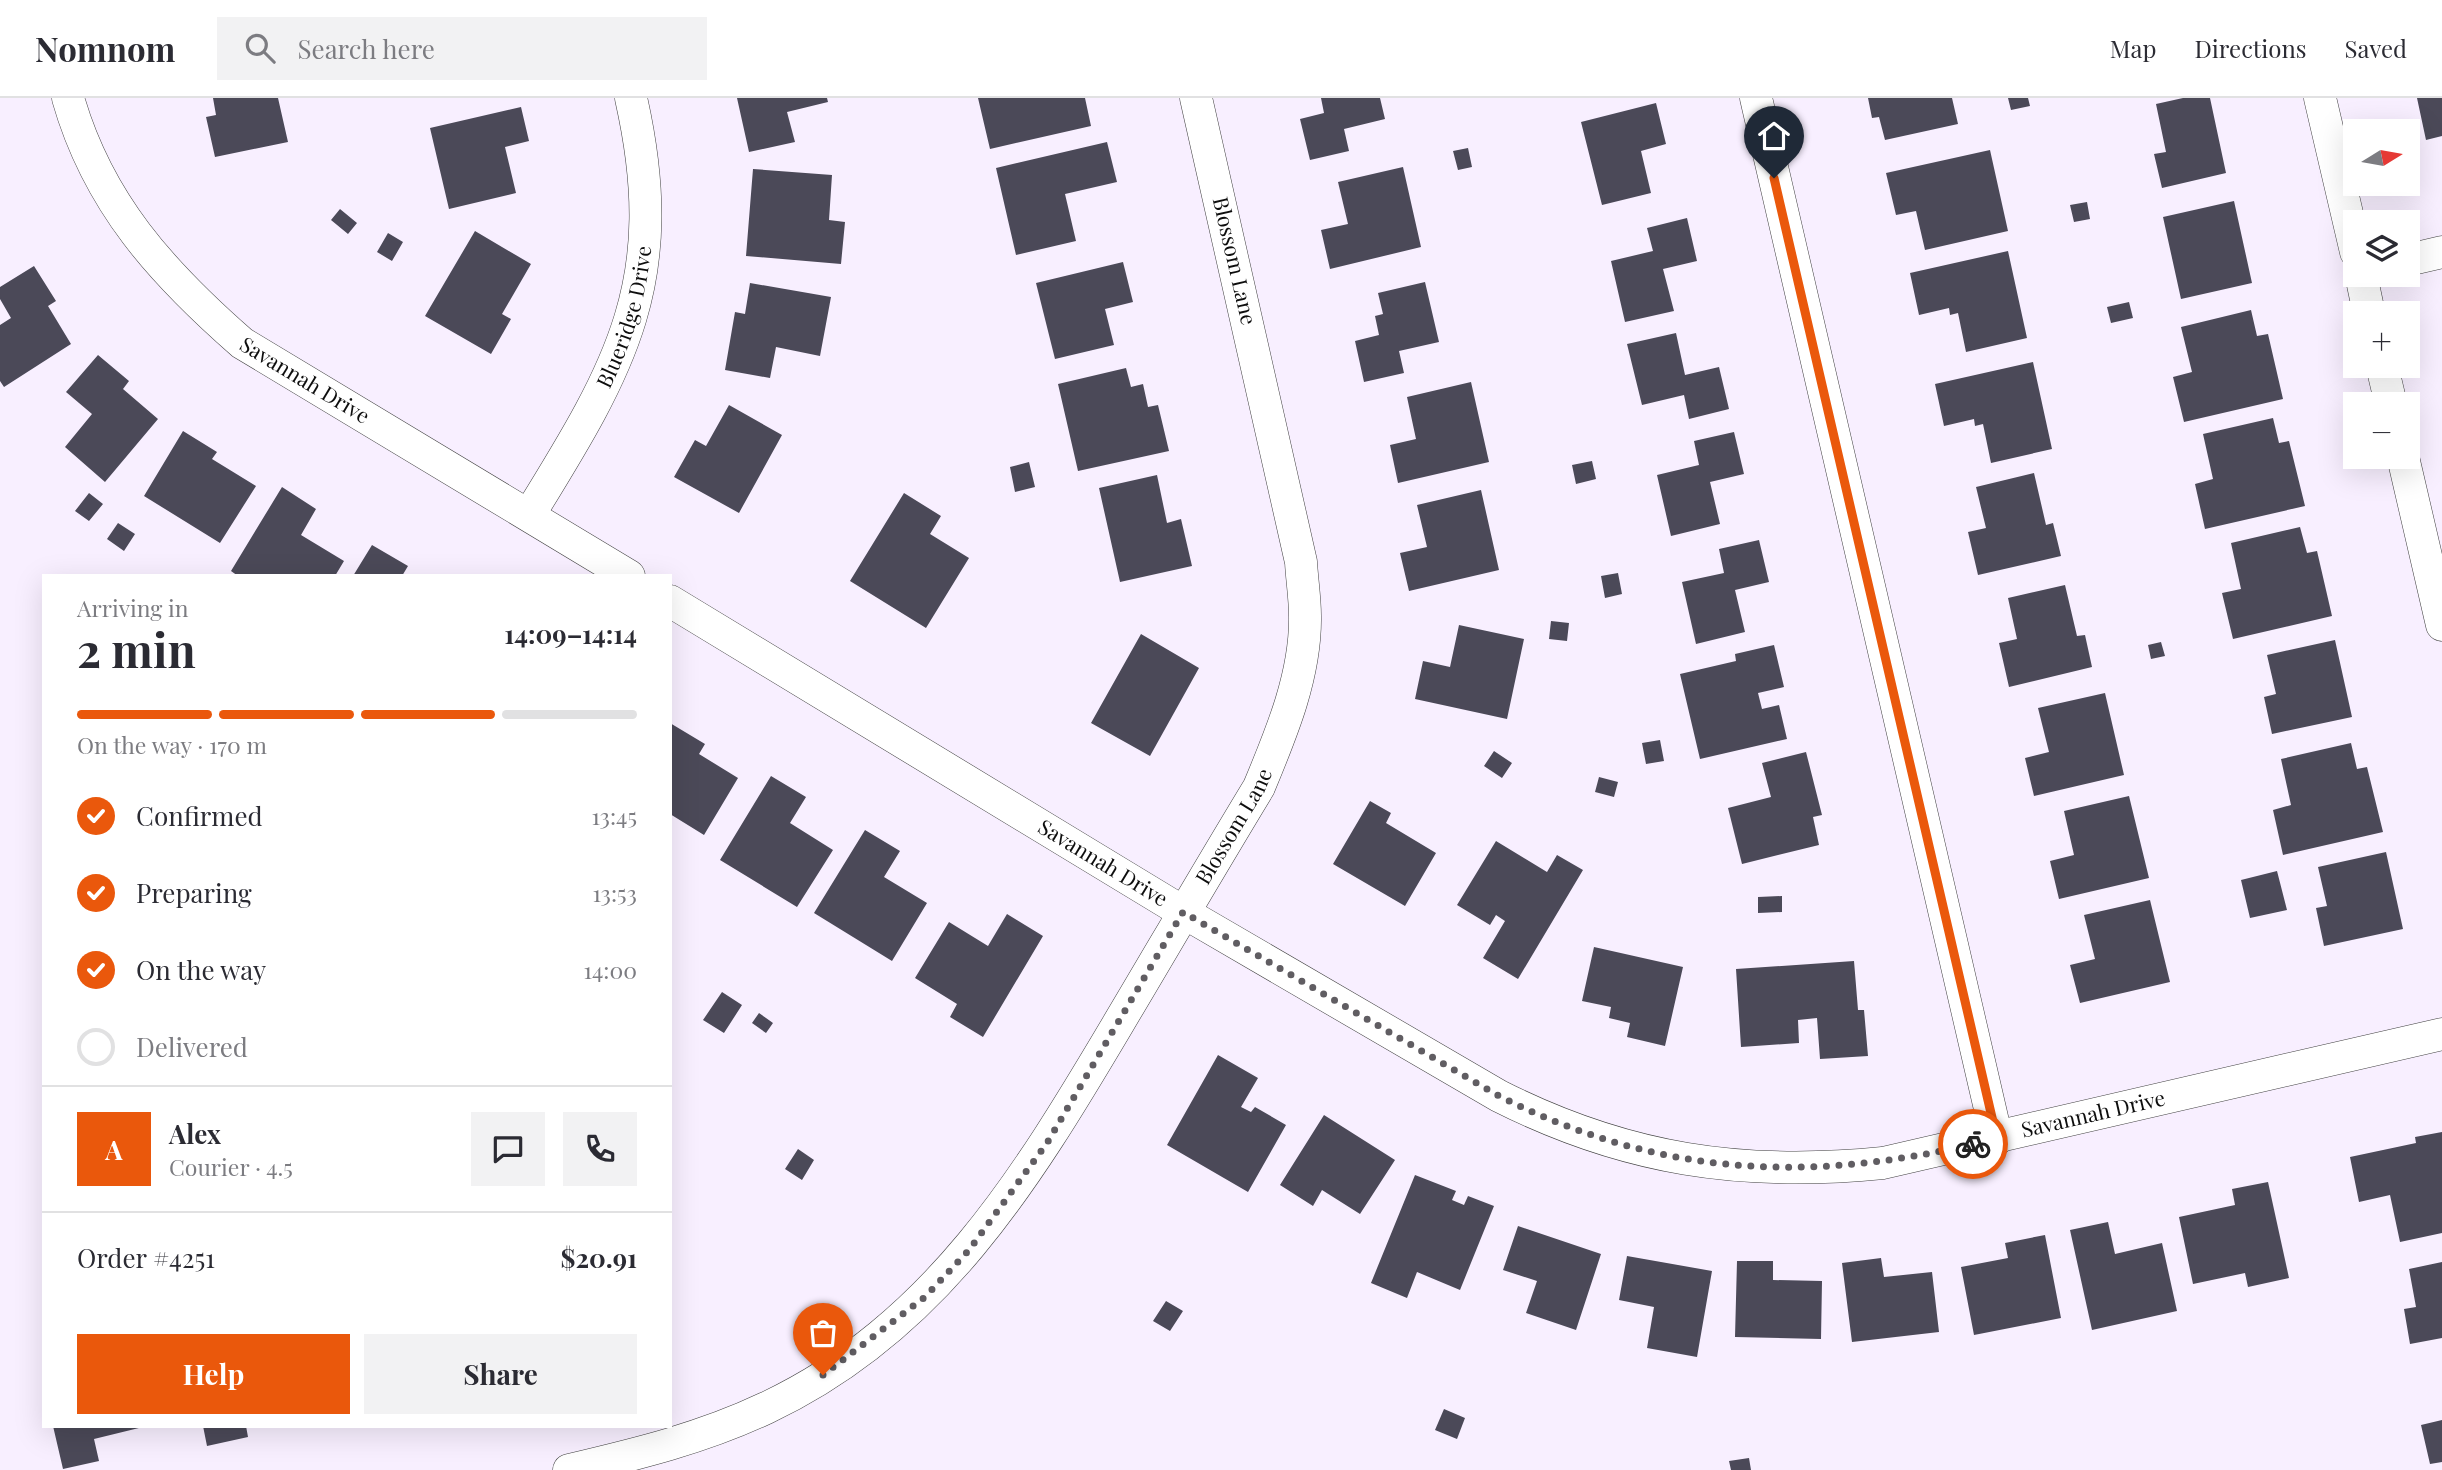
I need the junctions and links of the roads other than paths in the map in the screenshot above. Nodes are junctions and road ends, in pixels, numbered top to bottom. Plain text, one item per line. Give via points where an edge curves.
1 (68, 98) edge
2 (631, 98) edge
3 (1196, 98) edge
4 (1756, 98) edge
5 (2320, 98) edge
6 (2346, 210) edge
7 (2442, 252) edge
8 (2420, 257) edge
9 (2406, 469) edge
10 (528, 514) junction
11 (626, 574) edge
12 (672, 602) edge
13 (2442, 625) edge
14 (1183, 912) junction
15 (2442, 1034) edge
16 (1997, 1139) junction
17 (569, 1470) edge

1 - 10 street, Savannah Drive via 104,189 141,243 188,296 242,343
2 - 10 street, Blueridge Drive via 647,194 645,253 635,310 589,418
3 - 14 street, Blossom Lane via 1289,498 1305,618 1298,673 1282,731 1259,787
4 - 16 street
5 - 6 street
7 - 8 street
9 - 13 street
10 - 11 street, Savannah Drive
12 - 14 street, Savannah Drive
14 - 16 street, Savannah Drive via 1499,1096 1553,1123 1617,1145 1751,1168 1819,1169 1883,1163
14 - 17 street, Blossom Lane via 1047,1143 969,1250 925,1297 823,1375 768,1407 656,1449
15 - 16 street, Savannah Drive

